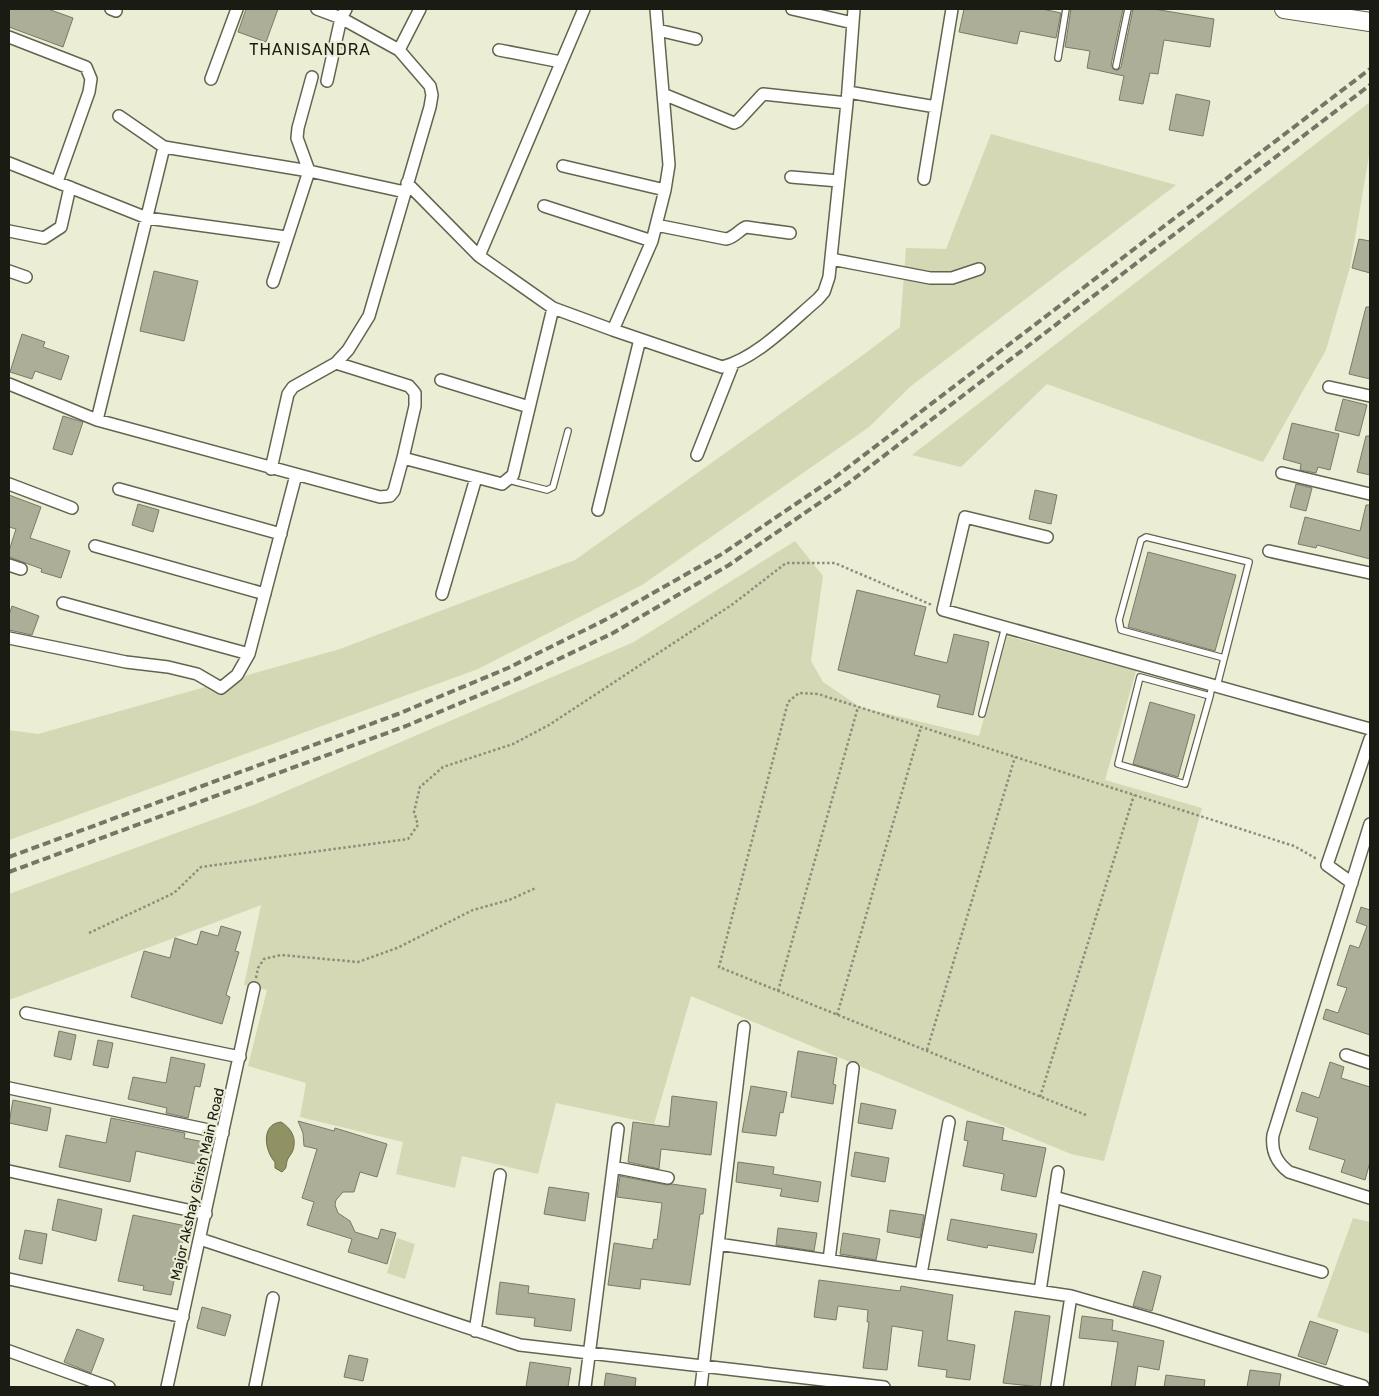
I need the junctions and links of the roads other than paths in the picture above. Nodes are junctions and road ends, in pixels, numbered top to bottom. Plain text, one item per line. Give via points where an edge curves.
1 (237, 9) edge
2 (317, 9) edge
3 (420, 9) edge
4 (584, 9) edge
5 (656, 9) edge
6 (792, 9) edge
7 (854, 9) edge
8 (952, 9) edge
9 (1066, 9) edge
10 (1128, 9) edge
11 (1284, 9) edge
12 (343, 13) edge
13 (1370, 22) edge
14 (853, 23) junction
15 (658, 30) junction
16 (9, 37) edge
17 (696, 39) dead end
18 (399, 50) junction
19 (499, 50) dead end
20 (1058, 58) dead end
21 (561, 62) junction
22 (1116, 66) dead end
23 (312, 77) dead end
24 (211, 79) dead end
25 (327, 81) dead end
26 (663, 94) junction
27 (848, 98) junction
28 (936, 107) junction
29 (119, 116) dead end
30 (164, 147) junction
31 (9, 163) edge
32 (563, 166) dead end
33 (309, 171) junction
34 (791, 176) dead end
35 (924, 179) dead end
36 (839, 181) junction
37 (57, 182) junction
38 (70, 187) junction
39 (406, 188) junction
40 (665, 190) junction
41 (544, 206) dead end
42 (147, 218) junction
43 (656, 225) junction
44 (9, 231) edge
45 (790, 233) dead end
46 (286, 237) junction
47 (652, 241) junction
48 (479, 256) junction
49 (831, 258) junction
50 (979, 269) dead end
51 (9, 271) edge
52 (26, 277) dead end
53 (273, 282) dead end
54 (553, 308) junction
55 (613, 330) junction
56 (640, 339) junction
57 (336, 363) junction
58 (733, 364) junction
59 (441, 380) dead end
60 (9, 384) edge
61 (1329, 387) dead end
62 (1370, 396) edge
63 (529, 407) junction
64 (97, 420) junction
65 (568, 431) dead end
66 (697, 455) dead end
67 (403, 458) junction
68 (271, 468) junction
69 (1282, 473) dead end
70 (296, 476) junction
71 (476, 478) junction
72 (508, 480) junction
73 (9, 484) edge
74 (119, 489) dead end
75 (1370, 494) edge
76 (72, 508) dead end
77 (598, 510) dead end
78 (282, 534) junction
79 (1047, 537) dead end
80 (96, 546) dead end
81 (1269, 551) dead end
82 (9, 565) edge
83 (21, 569) dead end
84 (1370, 573) edge
85 (265, 594) junction
86 (442, 594) dead end
87 (63, 603) dead end
88 (1005, 627) junction
89 (9, 638) edge
90 (249, 654) junction
91 (1224, 658) junction
92 (1213, 689) junction
93 (982, 714) dead end
94 (1370, 729) edge
95 (1370, 739) edge
96 (1370, 824) edge
97 (1352, 883) junction
98 (254, 988) road end
99 (26, 1013) dead end
100 (744, 1027) dead end
101 (1346, 1056) dead end
102 (240, 1057) junction
103 (1370, 1063) edge
104 (853, 1068) dead end
105 (9, 1088) edge
106 (949, 1122) dead end
107 (618, 1128) dead end
108 (224, 1133) junction
109 (613, 1168) junction
110 (9, 1171) edge
111 (1058, 1172) dead end
112 (500, 1175) dead end
113 (668, 1178) dead end
114 (1054, 1197) junction
115 (1370, 1198) edge
116 (206, 1214) junction
117 (200, 1239) junction
118 (718, 1244) junction
119 (829, 1260) junction
120 (1322, 1272) dead end
121 (921, 1274) junction
122 (9, 1279) edge
123 (1040, 1291) junction
124 (1071, 1296) junction
125 (273, 1298) dead end
126 (182, 1317) junction
127 (475, 1331) junction
128 (9, 1351) edge
129 (590, 1353) junction
130 (704, 1365) junction
131 (1363, 1386) edge
132 (109, 1387) edge
133 (167, 1387) edge
134 (255, 1387) edge
135 (585, 1387) edge
136 (701, 1387) edge
137 (884, 1387) edge
138 (1057, 1387) edge

1 - 24 street
2 - 12 street
3 - 18 street
4 - 21 street
5 - 15 street
6 - 14 street
7 - 14 street
8 - 28 street
9 - 20 lane
10 - 22 lane
11 - 13 main road
12 - 18 street
12 - 25 street
14 - 27 street
15 - 17 street
15 - 26 street
16 - 37 street via 86,67 91,79
18 - 39 street via 430,86 432,95
19 - 21 street
21 - 48 street
23 - 33 street via 297,138
26 - 27 street via 734,123 763,94
26 - 40 street via 669,166
27 - 28 street
27 - 36 street
28 - 35 street
29 - 30 street
30 - 33 street
30 - 42 street
31 - 37 street
32 - 40 street
33 - 39 street
33 - 46 street
34 - 36 street
36 - 49 street
37 - 38 street
38 - 42 street
38 - 44 street via 61,227 44,238
39 - 48 street
39 - 57 street via 369,316
40 - 43 street
41 - 47 street
42 - 46 street
42 - 64 street
43 - 45 street via 726,239 746,227
43 - 47 street
46 - 53 street
47 - 55 street
48 - 54 street
49 - 50 street via 930,278 952,278
49 - 58 street via 829,277 818,299 750,356
51 - 52 street
54 - 55 street
54 - 63 street
55 - 56 street
56 - 58 street via 722,367
56 - 77 street
57 - 67 street via 409,386 415,393
57 - 68 street via 293,387 288,394
58 - 66 street
59 - 63 street
60 - 64 street
61 - 62 street
63 - 72 street
64 - 68 street
65 - 72 lane via 553,487 547,490
67 - 70 street via 390,496 380,497
67 - 71 street
68 - 70 street
69 - 75 street
70 - 78 street
71 - 72 street via 502,484
71 - 86 street
73 - 76 street
74 - 78 street
78 - 85 street
79 - 88 street via 964,516 943,610
80 - 85 street
81 - 84 street
82 - 83 street
85 - 90 street
87 - 90 street
88 - 92 street
88 - 93 lane
89 - 90 street via 126,662 168,667 197,674 221,688 237,675
91 - 91 lane via 1249,562 1146,537 1141,540 1118,620 1122,630
91 - 92 lane
92 - 92 lane via 1185,784 1118,764 1140,677
92 - 94 street
95 - 97 street via 1327,865
96 - 97 street
97 - 115 street via 1272,1143 1275,1157 1289,1172
98 - 102 street, Major Akshay Girish Main Road
99 - 102 street
100 - 118 street
101 - 103 street
102 - 108 street, Major Akshay Girish Main Road
104 - 119 street
105 - 108 street
106 - 121 street
107 - 109 street
108 - 116 street, Major Akshay Girish Main Road
109 - 113 street
109 - 129 street
110 - 116 street
111 - 114 street
112 - 127 street
114 - 120 street
114 - 123 street
116 - 117 street, Major Akshay Girish Main Road
117 - 126 street, Major Akshay Girish Main Road
117 - 127 street
118 - 119 street
118 - 130 street
119 - 121 street
121 - 123 street
122 - 126 street
123 - 124 street
124 - 131 street
124 - 138 street
125 - 134 street
126 - 133 street, Major Akshay Girish Main Road
127 - 129 street via 520,1345
128 - 132 street
129 - 130 street
129 - 135 street
130 - 136 street
130 - 137 street

